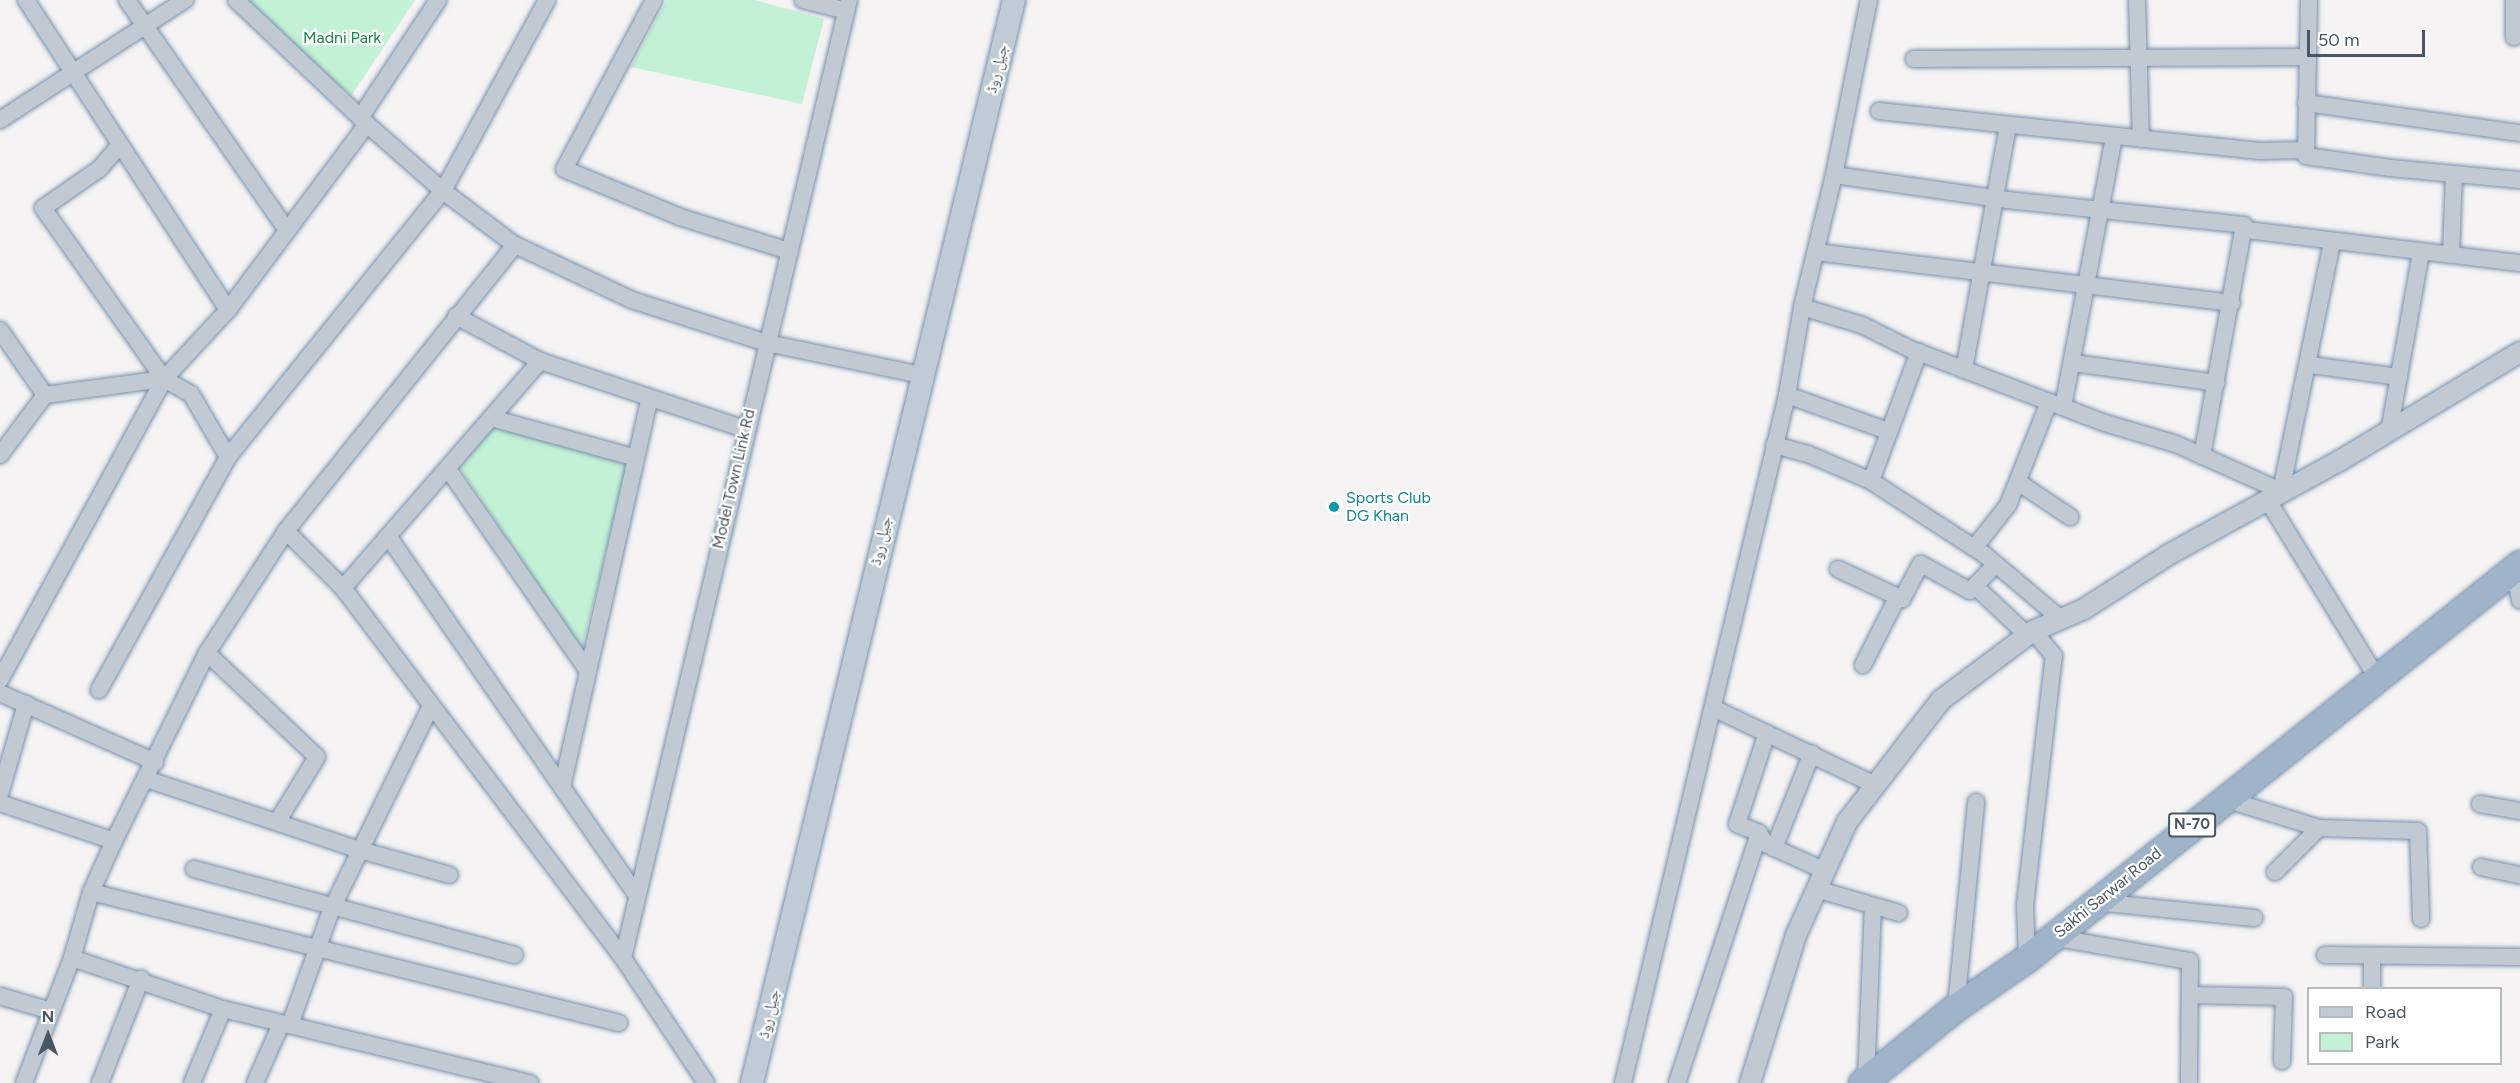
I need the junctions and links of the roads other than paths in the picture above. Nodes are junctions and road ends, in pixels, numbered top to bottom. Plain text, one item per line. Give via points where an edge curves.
1 (26, 0) edge
2 (127, 0) edge
3 (185, 0) edge
4 (236, 0) edge
5 (438, 0) edge
6 (547, 0) edge
7 (654, 0) edge
8 (803, 0) edge
9 (1014, 0) edge
10 (1869, 0) edge
11 (2137, 0) edge
12 (2309, 0) edge
13 (2514, 0) edge
14 (847, 6) edge
15 (145, 26) junction
16 (2514, 37) dead end
17 (2308, 57) junction
18 (1914, 58) dead end
19 (2139, 58) junction
20 (73, 72) junction
21 (2306, 104) junction
22 (1879, 111) dead end
23 (0, 120) edge
24 (364, 121) junction
25 (2008, 126) junction
26 (2520, 133) edge
27 (2114, 136) junction
28 (2141, 139) junction
29 (120, 145) junction
30 (2306, 150) junction
31 (2454, 174) junction
32 (1834, 175) junction
33 (2520, 180) edge
34 (443, 191) junction
35 (1996, 199) junction
36 (2100, 210) junction
37 (286, 229) junction
38 (2246, 230) junction
39 (2332, 242) junction
40 (515, 245) junction
41 (789, 251) junction
42 (1816, 252) junction
43 (2421, 252) junction
44 (2451, 255) junction
45 (2520, 263) edge
46 (1983, 272) junction
47 (2086, 287) junction
48 (2232, 303) junction
49 (1802, 307) junction
50 (228, 310) junction
51 (456, 316) junction
52 (0, 330) edge
53 (767, 343) junction
54 (1919, 352) junction
55 (2520, 352) edge
56 (540, 361) junction
57 (2073, 363) junction
58 (2310, 365) junction
59 (1964, 370) junction
60 (921, 375) junction
61 (2399, 377) junction
62 (164, 378) junction
63 (2217, 383) junction
64 (45, 395) junction
65 (1787, 395) junction
66 (649, 400) junction
67 (2056, 405) junction
68 (491, 418) junction
69 (745, 429) junction
70 (1888, 431) junction
71 (2389, 432) junction
72 (1774, 445) junction
73 (0, 455) edge
74 (2202, 456) junction
75 (228, 457) junction
76 (636, 458) junction
77 (448, 469) junction
78 (1871, 481) junction
79 (2018, 482) junction
80 (2274, 495) junction
81 (2070, 517) dead end
82 (286, 531) junction
83 (388, 536) junction
84 (1974, 548) junction
85 (1996, 564) junction
86 (2517, 566) edge
87 (1838, 569) dead end
88 (1975, 586) junction
89 (343, 588) junction
90 (1897, 598) junction
91 (2520, 600) edge
92 (2061, 619) junction
93 (2030, 633) junction
94 (207, 653) junction
95 (1863, 665) dead end
96 (588, 671) junction
97 (2377, 678) junction
98 (0, 680) edge
99 (99, 690) dead end
100 (0, 693) edge
101 (26, 704) junction
102 (431, 706) junction
103 (1713, 708) junction
104 (1767, 733) junction
105 (1812, 753) junction
106 (155, 762) junction
107 (146, 779) junction
108 (2, 784) edge
109 (1875, 785) junction
110 (562, 787) junction
111 (2225, 799) junction
112 (1976, 802) dead end
113 (0, 803) edge
114 (2480, 804) dead end
115 (2520, 812) edge
116 (277, 822) junction
117 (2319, 828) junction
118 (1759, 833) junction
119 (114, 841) junction
120 (1774, 848) junction
121 (360, 850) junction
122 (2481, 867) dead end
123 (194, 869) dead end
124 (1825, 871) junction
125 (2275, 872) dead end
126 (450, 875) dead end
127 (2520, 875) edge
128 (1819, 890) junction
129 (91, 892) junction
130 (637, 895) junction
131 (2096, 902) junction
132 (1873, 906) junction
133 (332, 908) junction
134 (1899, 913) dead end
135 (2254, 918) dead end
136 (2421, 919) dead end
137 (2052, 937) junction
138 (316, 948) junction
139 (515, 955) dead end
140 (2325, 955) dead end
141 (2372, 956) junction
142 (2520, 957) edge
143 (72, 958) junction
144 (623, 958) junction
145 (2027, 958) junction
146 (141, 979) junction
147 (2372, 987) edge
148 (2190, 995) junction
149 (0, 996) edge
150 (1956, 1007) junction
151 (224, 1009) junction
152 (51, 1011) junction
153 (619, 1023) dead end
154 (286, 1024) junction
155 (2282, 1061) dead end
156 (1864, 1081) edge
157 (24, 1083) edge
158 (100, 1083) edge
159 (192, 1083) edge
160 (255, 1083) edge
161 (530, 1083) edge
162 (706, 1083) edge
163 (752, 1083) edge
164 (1623, 1083) edge
165 (1678, 1083) edge
166 (1750, 1083) edge
167 (2189, 1083) edge

1 - 20 street
2 - 15 street
3 - 15 street
4 - 24 street
5 - 24 street
6 - 34 street
7 - 41 street via 564,169 680,217
8 - 14 street
9 - 60 main road, جیل روڈ
10 - 32 street
11 - 19 street
12 - 17 street
13 - 16 street
14 - 41 street, Model Town Link Rd
15 - 20 street
15 - 37 street
17 - 19 street
17 - 21 street
18 - 19 street
19 - 28 street
20 - 23 street
20 - 29 street
21 - 26 street
21 - 30 street
22 - 25 street
24 - 34 street
24 - 37 street
25 - 27 street
25 - 35 street
27 - 28 street
27 - 36 street
28 - 30 street via 2262,151
29 - 50 street
29 - 62 street via 99,169 44,208
30 - 31 street via 2306,156
31 - 33 street
31 - 44 street
32 - 35 street
32 - 42 street
34 - 40 street
34 - 75 street
35 - 36 street
35 - 46 street
36 - 38 street via 2244,225
36 - 47 street
37 - 50 street
38 - 39 street
38 - 48 street
39 - 43 street
39 - 58 street
40 - 51 street
40 - 53 street via 632,300
41 - 53 street, Model Town Link Rd
42 - 46 street
42 - 49 street
43 - 44 street
43 - 61 street
44 - 45 street
46 - 47 street
46 - 59 street
47 - 48 street
47 - 57 street
48 - 63 street
49 - 54 street via 1862,325
49 - 65 street
50 - 62 street
51 - 56 street
51 - 82 street
52 - 64 street
53 - 60 street
53 - 69 street, Model Town Link Rd
54 - 59 street
54 - 70 street
55 - 71 street
56 - 66 street
56 - 68 street
57 - 63 street
57 - 67 street
58 - 61 street
58 - 80 street
59 - 67 street
60 - 163 main road, جیل روڈ
61 - 71 street
62 - 64 street
62 - 75 street via 191,394
62 - 98 street
63 - 74 street
64 - 73 street
65 - 70 street
65 - 72 street
66 - 69 street
66 - 76 street
67 - 74 street
67 - 79 street
68 - 76 street
68 - 77 street
69 - 130 street, Model Town Link Rd
70 - 78 street
71 - 80 street
72 - 78 street via 1808,454
72 - 103 street
74 - 80 street
75 - 99 street
76 - 96 street
77 - 83 street
77 - 96 street
78 - 84 street
79 - 81 street
79 - 84 street via 2008,505
80 - 92 street
80 - 97 street
82 - 89 street
82 - 94 street
83 - 89 street
83 - 110 street
84 - 85 street
85 - 88 street
85 - 92 street
86 - 91 street
86 - 97 highway, Sakhi Sarwar Road / N-70
87 - 90 street
88 - 90 street via 1970,591 1921,564 1902,599
88 - 93 street
89 - 102 street
90 - 95 street
92 - 93 street
93 - 109 street via 1941,700
93 - 145 street via 2054,656 2025,905
94 - 106 street
94 - 116 street via 317,757
96 - 110 street
97 - 111 highway, Sakhi Sarwar Road / N-70
100 - 101 street
101 - 106 street
101 - 108 street
102 - 121 street
102 - 144 street
103 - 104 street
103 - 164 street
104 - 105 street
104 - 118 street via 1737,824
105 - 109 street
105 - 120 street
106 - 107 street
107 - 116 street
107 - 119 street
109 - 124 street via 1847,822
110 - 130 street
111 - 117 street
111 - 131 highway, Sakhi Sarwar Road / N-70
112 - 150 street
113 - 119 street
114 - 115 street
116 - 121 street
117 - 125 street
117 - 136 street via 2418,831
118 - 120 street
118 - 165 street
119 - 129 street
120 - 124 street
121 - 126 street
121 - 133 street
122 - 127 street
123 - 133 street
124 - 128 street
128 - 132 street
128 - 166 street via 1796,935
129 - 138 street
129 - 143 street
130 - 144 street, Model Town Link Rd
131 - 135 street
131 - 137 highway, Sakhi Sarwar Road / N-70
132 - 134 street
132 - 156 street
133 - 138 street
133 - 139 street
137 - 145 highway, Sakhi Sarwar Road / N-70
137 - 148 street via 2190,961
138 - 153 street
138 - 154 street
140 - 141 street
141 - 142 street
141 - 147 street
143 - 146 street
143 - 152 street
144 - 162 street
145 - 150 highway, Sakhi Sarwar Road / N-70
146 - 151 street
146 - 158 street
148 - 155 street via 2284,997
148 - 167 street
149 - 152 street
150 - 156 highway, Sakhi Sarwar Road / N-70
151 - 154 street
151 - 159 street
152 - 157 street
154 - 160 street
154 - 161 street

